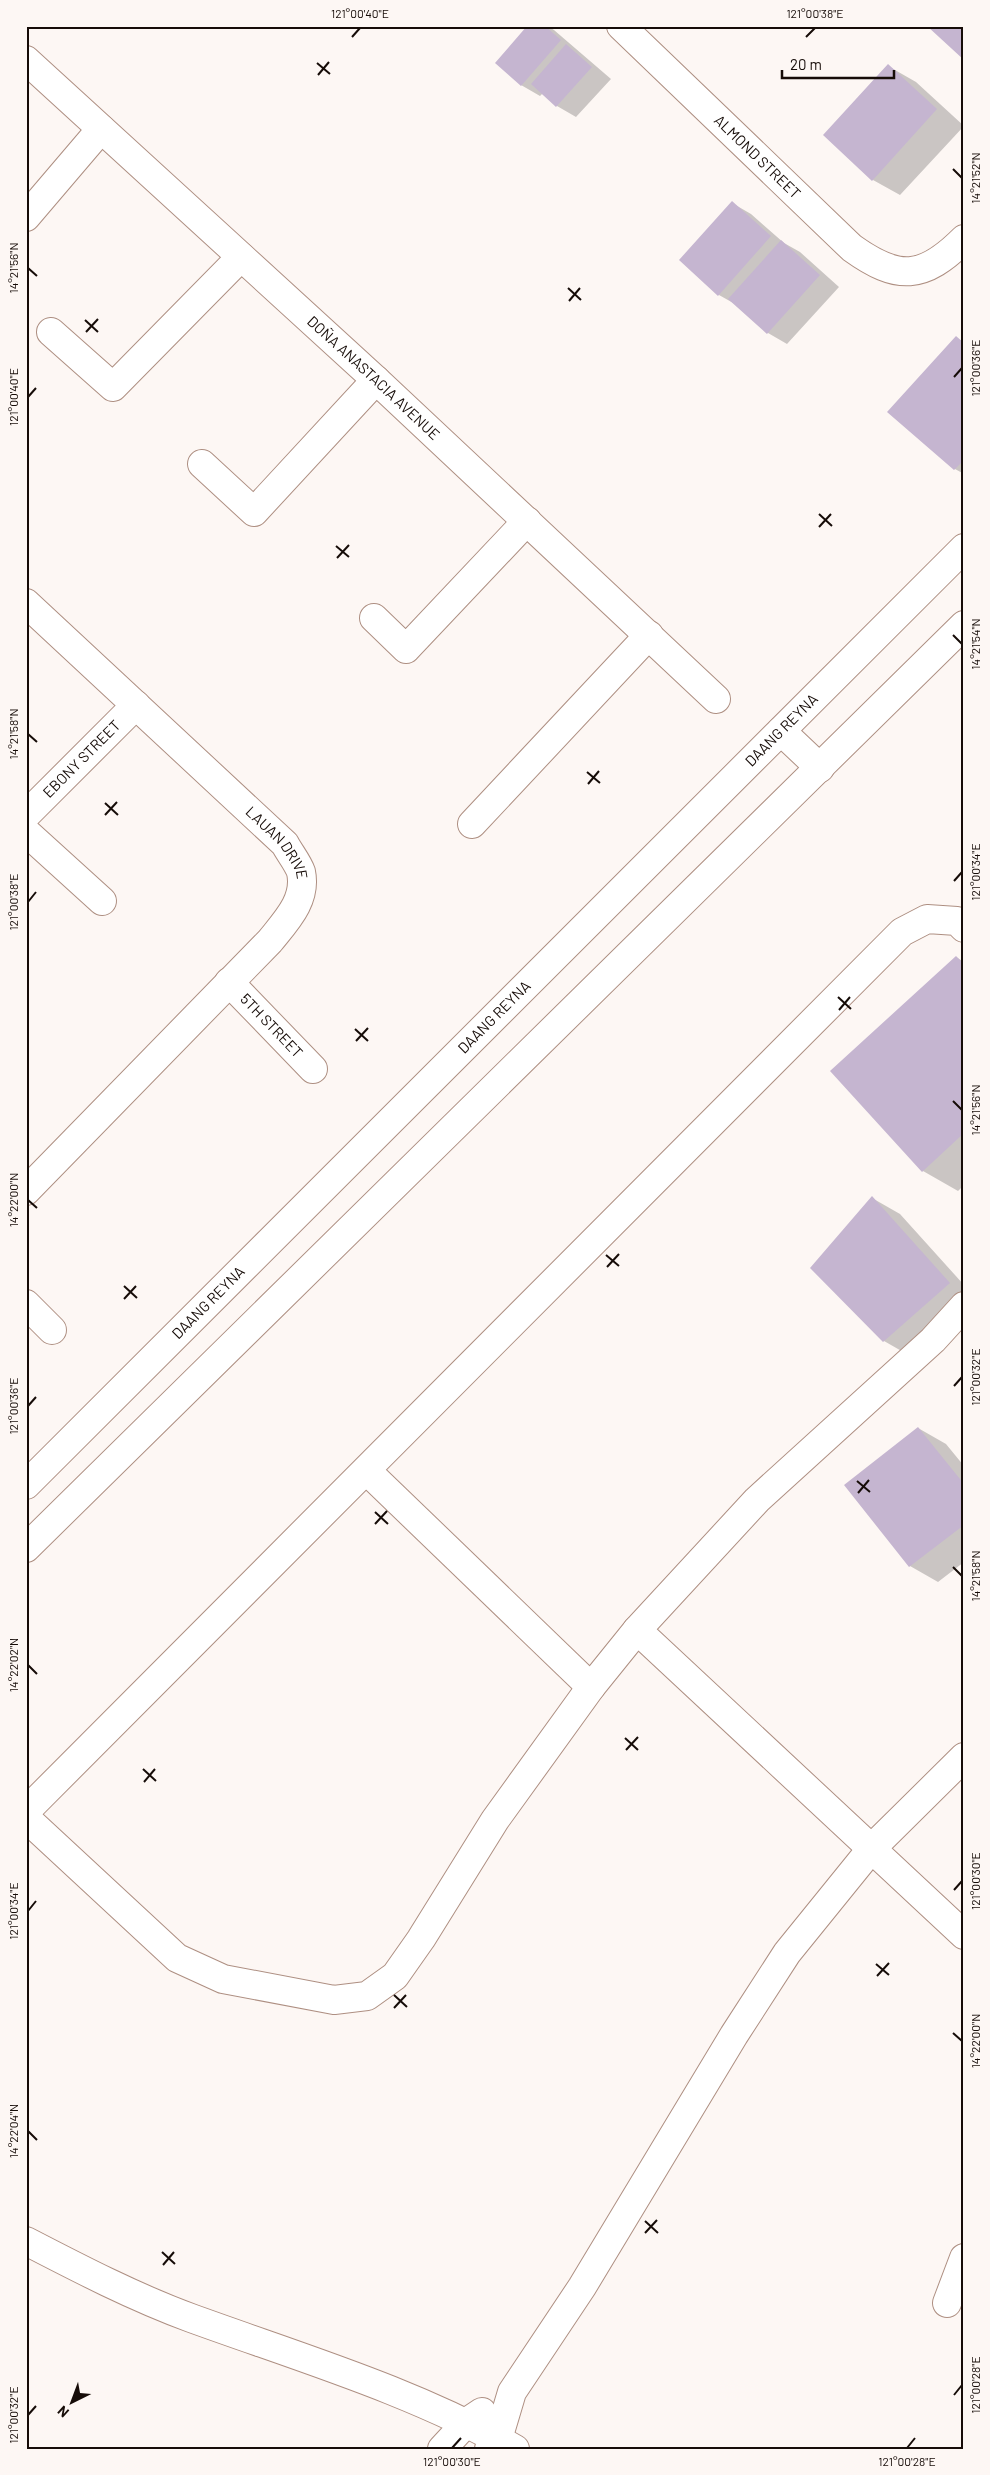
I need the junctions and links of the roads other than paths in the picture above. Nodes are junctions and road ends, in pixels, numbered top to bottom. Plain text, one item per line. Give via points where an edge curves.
1 (621, 26) edge
2 (26, 60) edge
3 (101, 129) junction
4 (26, 217) edge
5 (964, 239) edge
6 (241, 257) junction
7 (51, 332) dead end
8 (376, 380) junction
9 (202, 464) dead end
10 (527, 521) junction
11 (964, 548) edge
12 (26, 603) edge
13 (374, 618) dead end
14 (964, 625) edge
15 (649, 634) junction
16 (716, 700) dead end
17 (136, 705) junction
18 (781, 730) junction
19 (820, 768) junction
20 (26, 814) edge
21 (472, 824) dead end
22 (26, 832) edge
23 (102, 901) dead end
24 (964, 928) edge
25 (229, 982) junction
26 (313, 1069) dead end
27 (26, 1191) edge
28 (26, 1304) edge
29 (964, 1306) edge
30 (52, 1330) dead end
31 (368, 1471) junction
32 (26, 1485) edge
33 (26, 1548) edge
34 (637, 1630) junction
35 (591, 1687) junction
36 (964, 1758) edge
37 (26, 1811) edge
38 (26, 1818) edge
39 (872, 1848) junction
40 (964, 1935) edge
41 (26, 2241) edge
42 (964, 2258) edge
43 (947, 2303) dead end
44 (512, 2392) junction
45 (468, 2422) junction
46 (501, 2446) edge
47 (442, 2449) edge

1 - 5 street, ALMOND STREET via 852,248 875,264 903,273 928,267
2 - 3 street, DOÑA ANASTACIA AVENUE
3 - 4 street
3 - 6 street, DOÑA ANASTACIA AVENUE
6 - 7 street via 112,388
6 - 8 street, DOÑA ANASTACIA AVENUE
8 - 9 street via 254,512
8 - 10 street, DOÑA ANASTACIA AVENUE
10 - 13 street via 406,650
10 - 15 street, DOÑA ANASTACIA AVENUE
11 - 18 street, DAANG REYNA
12 - 17 street, LAUAN DRIVE
14 - 19 street
15 - 16 street, DOÑA ANASTACIA AVENUE
15 - 21 street
17 - 20 street, EBONY STREET
17 - 25 street, LAUAN DRIVE via 285,844 301,871 301,897 292,913 270,941
18 - 19 street
18 - 32 street, DAANG REYNA
19 - 33 street
22 - 23 street
24 - 31 street via 956,921 927,919 902,932 487,1347
25 - 26 street, 5TH STREET
25 - 27 street, LAUAN DRIVE
28 - 30 street
29 - 34 street via 933,1340 757,1500
31 - 35 street
31 - 37 street
34 - 35 street
34 - 39 street
35 - 38 street via 495,1820 395,1976 366,1996 334,2000 223,1979 176,1958
36 - 39 street
39 - 40 street
39 - 44 street via 787,1952 582,2287
41 - 45 street via 121,2290 191,2318 356,2375
42 - 43 street
44 - 45 street
44 - 46 street
45 - 46 street
45 - 47 street

